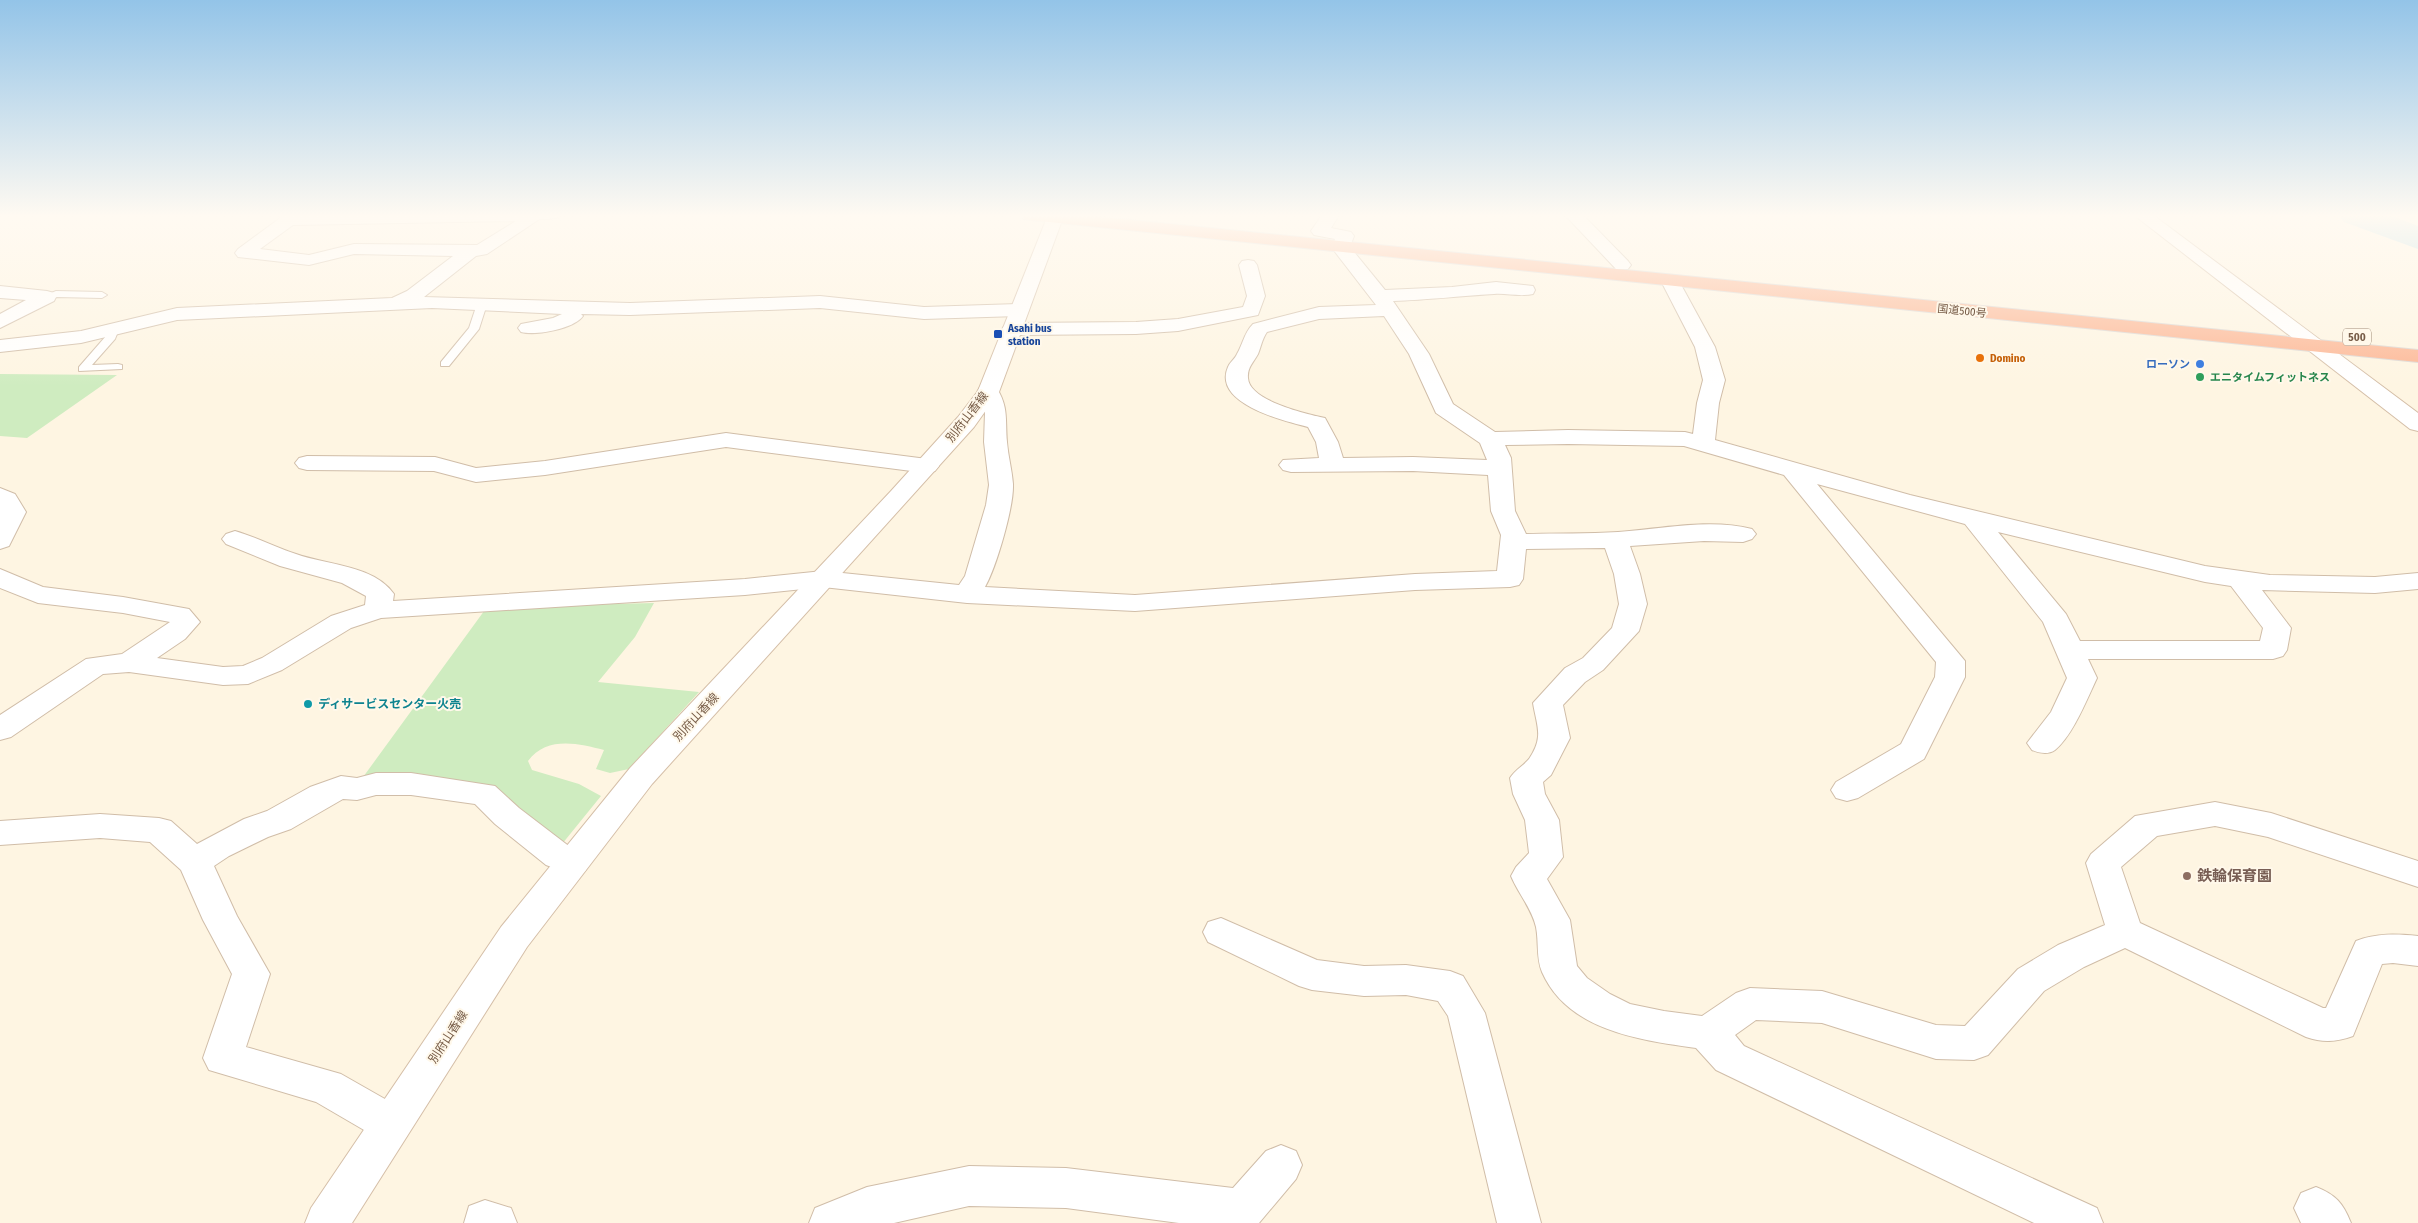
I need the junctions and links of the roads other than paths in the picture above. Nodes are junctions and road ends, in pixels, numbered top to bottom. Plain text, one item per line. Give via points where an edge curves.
1 (443, 272) edge
2 (1030, 272) edge
3 (1250, 272) edge
4 (1362, 272) edge
5 (1593, 272) edge
6 (1694, 272) edge
7 (2218, 272) edge
8 (1670, 281) junction
9 (1526, 290) dead end
10 (0, 292) edge
11 (102, 295) dead end
12 (47, 297) junction
13 (1385, 303) junction
14 (395, 304) junction
15 (482, 304) junction
16 (587, 309) junction
17 (1016, 320) junction
18 (0, 322) edge
19 (528, 328) dead end
20 (114, 329) junction
21 (2296, 331) junction
22 (2418, 343) edge
23 (0, 346) edge
24 (2317, 346) junction
25 (2418, 356) edge
26 (445, 364) dead end
27 (118, 368) dead end
28 (988, 392) junction
29 (2418, 424) edge
30 (1490, 440) junction
31 (1703, 444) junction
32 (307, 463) dead end
33 (1291, 465) dead end
34 (1332, 465) junction
35 (927, 466) junction
36 (1500, 468) junction
37 (1792, 469) junction
38 (0, 495) edge
39 (1974, 518) junction
40 (1744, 534) dead end
41 (236, 539) dead end
42 (1615, 540) junction
43 (0, 541) edge
44 (1513, 542) junction
45 (0, 577) edge
46 (823, 579) junction
47 (2240, 579) junction
48 (2418, 581) edge
49 (967, 595) junction
50 (378, 610) junction
51 (2069, 650) junction
52 (129, 663) junction
53 (0, 730) edge
54 (2044, 743) dead end
55 (1847, 790) dead end
56 (0, 833) edge
57 (195, 862) junction
58 (574, 862) junction
59 (2418, 874) edge
60 (1221, 932) dead end
61 (2125, 932) junction
62 (2418, 951) edge
63 (1706, 1034) junction
64 (391, 1124) junction
65 (1281, 1165) dead end
66 (891, 1213) edge
67 (327, 1223) edge
68 (831, 1223) edge
69 (1518, 1223) edge
70 (2081, 1223) edge

1 - 14 street via 414,295
2 - 17 street, 別府山香線
3 - 17 street via 1256,296 1251,311 1178,325 1145,327
4 - 13 street
5 - 8 highway, 国道500号 / 500
6 - 21 highway, 国道500号 / 500
7 - 21 street
8 - 24 highway, 国道500号 / 500
8 - 31 street via 1705,347 1714,380
9 - 13 street via 1496,288
10 - 12 street
11 - 12 lane via 56,294
12 - 18 street
13 - 30 street via 1419,354 1444,408
13 - 34 street via 1319,313 1260,328 1254,333 1250,350 1238,368 1241,389 1251,399 1270,410 1316,423 1328,442
14 - 15 street
14 - 20 street via 177,314
15 - 16 street
15 - 26 lane via 478,324
16 - 17 street via 820,302
16 - 19 street via 558,323
17 - 28 street, 別府山香線
20 - 23 street via 82,337
20 - 27 lane via 83,370
21 - 22 highway, 国道500号 / 500
21 - 24 street
24 - 25 highway, 国道500号 / 500
24 - 29 street
28 - 35 street, 別府山香線
28 - 49 street via 996,412 995,442 1001,485 978,576
30 - 31 street via 1568,437 1675,439
30 - 36 street
31 - 37 street
32 - 35 street via 435,464 476,475 545,468 726,440
33 - 34 street
34 - 36 street
35 - 46 street, 別府山香線
36 - 44 street via 1503,511 1514,535
37 - 39 street
37 - 55 street via 1951,661 1950,678 1913,751
38 - 43 street via 14,512
39 - 47 street via 2205,574
39 - 51 street via 2056,620
40 - 42 street via 1704,533
41 - 50 street via 297,563 370,585 380,594
42 - 44 street
42 - 63 street via 1633,604 1625,631 1548,703 1555,738 1540,767 1526,778 1529,794 1542,820 1546,857 1528,876 1553,925 1556,961 1563,977 1578,994 1604,1011 1659,1028
44 - 49 street via 1510,579 1416,582 1135,603
45 - 52 street via 38,595 179,615 186,622
46 - 49 street
46 - 50 street via 745,587
46 - 58 street, 別府山香線 via 641,776
47 - 48 street via 2270,584 2375,585
47 - 51 street via 2277,628 2272,650
50 - 52 street via 340,622 248,675 223,676
51 - 54 street via 2082,678 2064,716
52 - 53 street via 96,665
56 - 57 street via 100,826 159,830
57 - 58 street via 217,847 279,820 320,795 341,787 357,789 376,784 411,784 484,794 558,856
57 - 64 street via 221,920 251,974 223,1058 327,1087
58 - 64 street, 別府山香線 via 514,937
59 - 61 street via 2271,825 2215,814 2147,825 2103,863
60 - 69 street via 1312,975 1364,981 1406,980 1450,987 1466,1013
61 - 62 street via 2320,1025 2339,1024 2369,951 2393,948
61 - 63 street via 2071,956 2030,980 1974,1044 1936,1042 1822,1006 1750,1004
63 - 70 street via 1730,1058
64 - 67 street, 別府山香線
65 - 66 street via 1242,1210 1056,1188 970,1186
66 - 68 street via 867,1208

